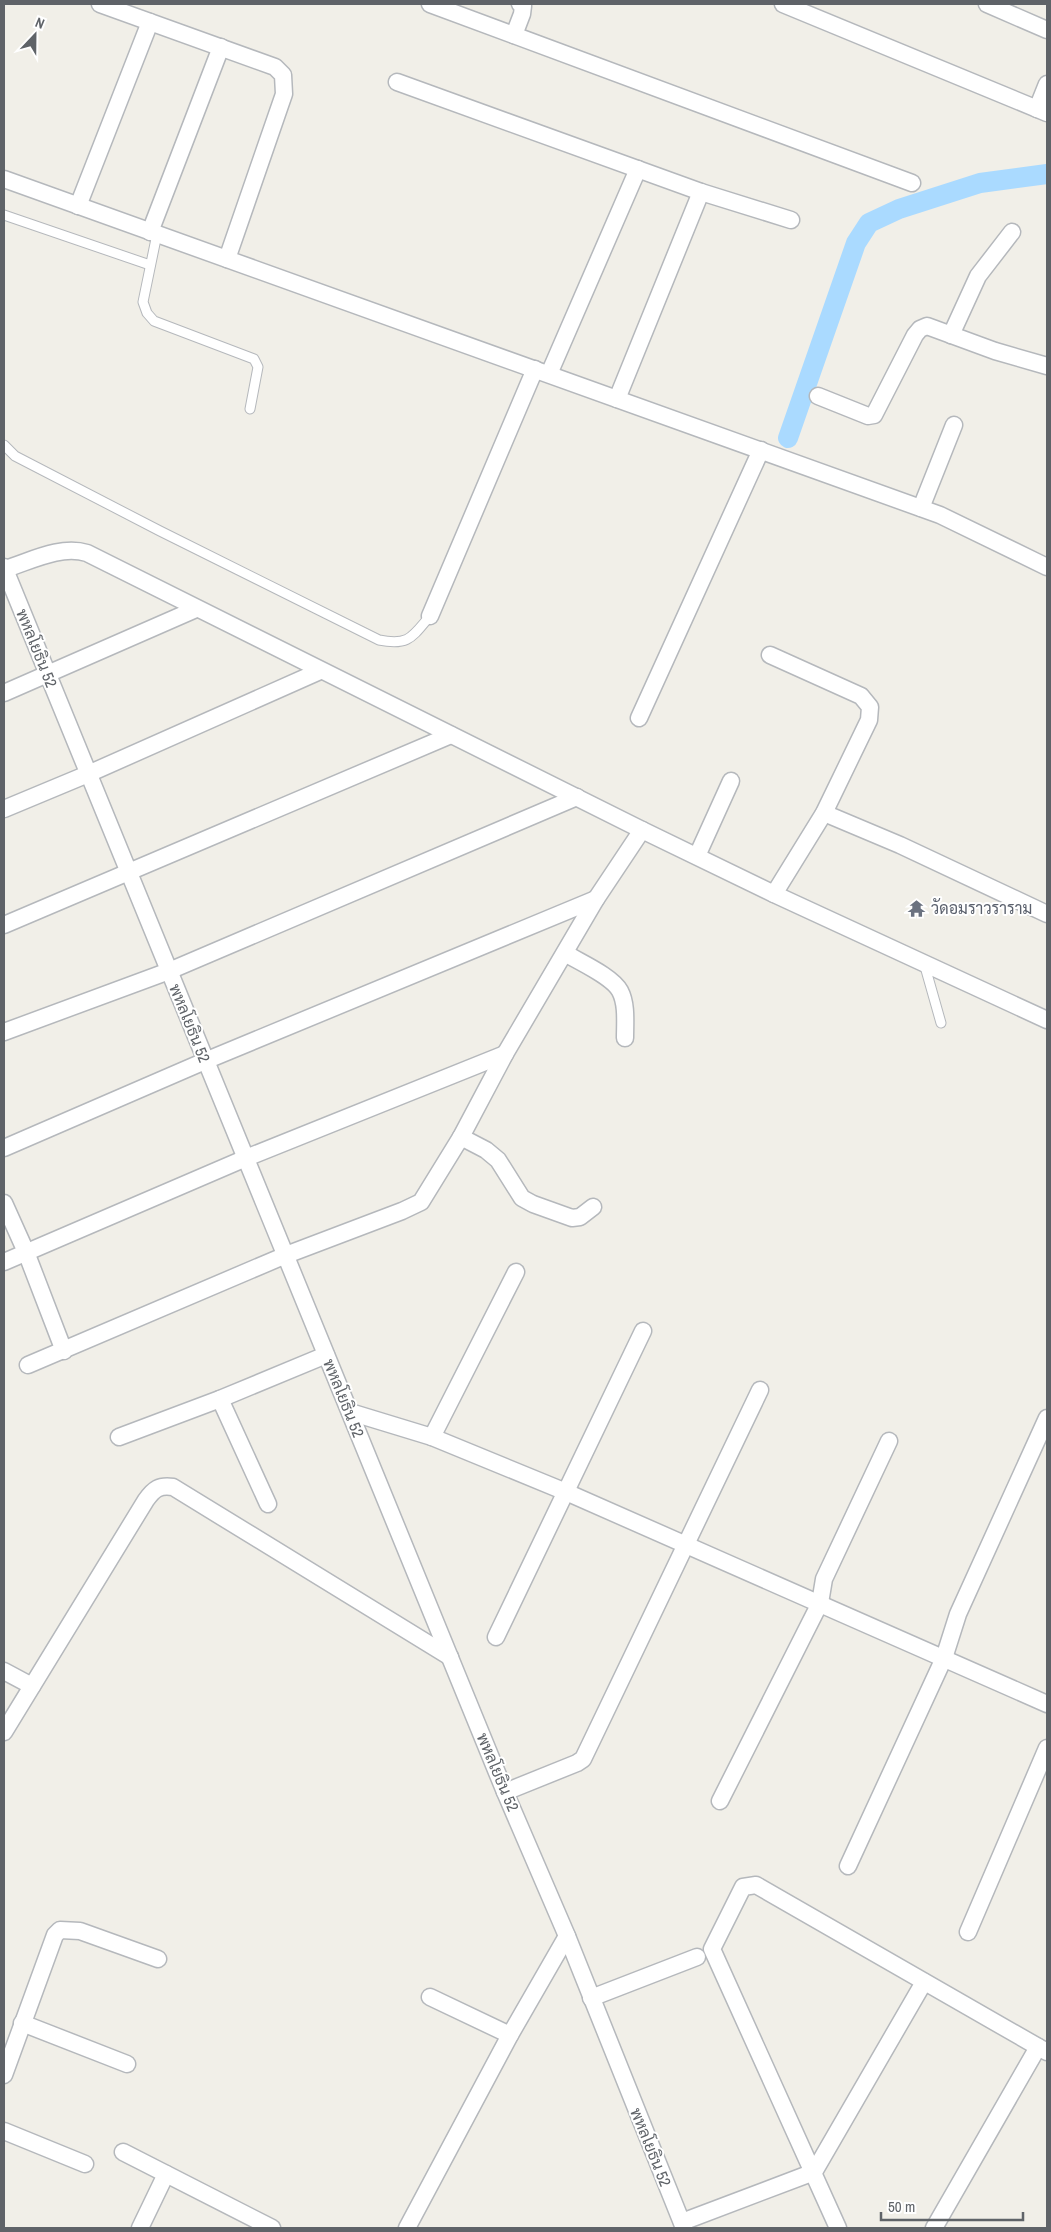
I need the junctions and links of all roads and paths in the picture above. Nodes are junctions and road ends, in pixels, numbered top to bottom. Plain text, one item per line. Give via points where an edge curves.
1 (100, 4) edge
2 (430, 4) edge
3 (520, 4) edge
4 (782, 4) edge
5 (987, 4) edge
6 (150, 22) junction
7 (1047, 30) edge
8 (514, 35) junction
9 (222, 47) junction
10 (397, 82) dead end
11 (1047, 84) edge
12 (1042, 111) edge
13 (638, 169) junction
14 (4, 179) edge
15 (912, 183) dead end
16 (701, 192) junction
17 (78, 206) junction
18 (4, 215) edge
19 (791, 220) dead end
20 (1012, 232) dead end
21 (153, 233) junction
22 (226, 259) junction
23 (150, 265) junction
24 (951, 335) junction
25 (1047, 366) edge
26 (542, 372) junction
27 (818, 396) dead end
28 (617, 399) junction
29 (250, 409) dead end
30 (954, 425) dead end
31 (4, 445) edge
32 (761, 450) junction
33 (921, 508) junction
34 (1046, 565) edge
35 (4, 568) edge
36 (196, 609) junction
37 (430, 616) joint
38 (770, 655) dead end
39 (320, 671) junction
40 (47, 675) junction
41 (4, 693) edge
42 (639, 718) dead end
43 (451, 736) junction
44 (88, 774) junction
45 (731, 781) dead end
46 (577, 797) junction
47 (4, 809) edge
48 (824, 813) junction
49 (642, 830) junction
50 (697, 856) junction
51 (128, 872) junction
52 (774, 894) junction
53 (596, 899) junction
54 (1047, 914) edge
55 (4, 925) edge
56 (565, 953) junction
57 (924, 963) junction
58 (169, 971) junction
59 (1047, 1020) edge
60 (941, 1023) dead end
61 (4, 1032) edge
62 (625, 1038) dead end
63 (505, 1054) junction
64 (205, 1061) junction
65 (461, 1137) junction
66 (4, 1148) edge
67 (246, 1158) junction
68 (4, 1203) edge
69 (592, 1207) dead end
70 (26, 1252) junction
71 (286, 1255) junction
72 (4, 1262) edge
73 (516, 1272) dead end
74 (643, 1331) dead end
75 (64, 1351) junction
76 (326, 1355) junction
77 (28, 1365) dead end
78 (760, 1390) dead end
79 (220, 1399) junction
80 (350, 1412) junction
81 (1047, 1418) edge
82 (119, 1437) dead end
83 (432, 1437) junction
84 (889, 1441) dead end
85 (566, 1492) junction
86 (268, 1504) dead end
87 (687, 1543) junction
88 (820, 1603) junction
89 (496, 1637) dead end
90 (450, 1657) junction
91 (944, 1658) junction
92 (4, 1670) edge
93 (32, 1686) junction
94 (1047, 1704) edge
95 (4, 1732) edge
96 (1047, 1748) edge
97 (505, 1792) junction
98 (720, 1800) dead end
99 (848, 1866) dead end
100 (968, 1932) dead end
101 (567, 1936) junction
102 (697, 1957) dead end
103 (158, 1959) dead end
104 (924, 1982) junction
105 (430, 1997) dead end
106 (591, 1998) junction
107 (22, 2023) junction
108 (510, 2036) junction
109 (1042, 2050) edge
110 (127, 2064) dead end
111 (4, 2075) edge
112 (4, 2131) edge
113 (123, 2152) dead end
114 (85, 2164) dead end
115 (814, 2172) junction
116 (166, 2174) junction
117 (683, 2225) edge
118 (140, 2228) edge
119 (270, 2228) edge
120 (407, 2228) edge
121 (838, 2228) edge
122 (934, 2228) edge

1 - 6 street
2 - 8 street
3 - 8 street via 522,14
4 - 12 street
5 - 7 street
6 - 9 street
6 - 17 street
8 - 15 street
9 - 21 street
9 - 22 street via 276,67 283,75 284,94
10 - 13 street
11 - 12 street
13 - 16 street
13 - 26 street
14 - 17 street
16 - 19 street
16 - 28 street
17 - 21 street
18 - 23 lane
20 - 24 street via 978,276
21 - 22 street
21 - 23 lane
22 - 26 street
23 - 29 lane via 143,302 146,313 154,321 254,359 258,367
24 - 25 street
24 - 27 street via 927,326 920,329 874,415 868,416
26 - 28 street
26 - 37 street
28 - 32 street
30 - 33 street
31 - 37 lane via 15,456 134,518 380,640 397,644 411,637
32 - 33 street
32 - 42 street
33 - 34 street
35 - 36 street via 63,550 76,550 88,553
35 - 40 street, พหลโยธิน 52
36 - 39 street
36 - 40 street
38 - 48 street via 861,696 870,707 869,720
39 - 43 street
39 - 44 street
40 - 41 street
40 - 44 street, พหลโยธิน 52
43 - 46 street
43 - 51 street
44 - 47 street
44 - 51 street, พหลโยธิน 52
45 - 50 street
46 - 49 street
46 - 58 street
48 - 52 street
48 - 54 street
49 - 50 street
49 - 53 street
50 - 52 street
51 - 55 street
51 - 58 street, พหลโยธิน 52
52 - 57 street
53 - 56 street
53 - 64 street
56 - 62 street via 612,981 620,990 624,1003
56 - 63 street
57 - 59 street
57 - 60 lane
58 - 61 street
58 - 64 street, พหลโยธิน 52
63 - 65 street
63 - 67 street
64 - 66 street
64 - 67 street, พหลโยธิน 52
65 - 69 street via 498,1160 522,1198 533,1204 572,1218 580,1217
65 - 71 street via 421,1202
67 - 70 street
67 - 71 street, พหลโยธิน 52
68 - 70 street
70 - 72 street
70 - 75 street
71 - 75 street
71 - 76 street, พหลโยธิน 52
73 - 83 street
74 - 85 street
75 - 77 street
76 - 79 street
76 - 80 street, พหลโยธิน 52
78 - 87 street
79 - 82 street
79 - 86 street
80 - 83 street
80 - 90 street, พหลโยธิน 52
81 - 91 street via 958,1614
83 - 85 street
84 - 88 street via 824,1579
85 - 87 street
85 - 89 street
87 - 88 street
87 - 97 street via 583,1759
88 - 91 street
88 - 98 street
90 - 93 street via 173,1487 165,1486 152,1491 146,1500
90 - 97 street, พหลโยธิน 52
91 - 94 street
91 - 99 street
92 - 93 street
93 - 95 street
96 - 100 street
97 - 101 street, พหลโยธิน 52
101 - 106 street, พหลโยธิน 52
101 - 108 street
102 - 106 street
103 - 107 street via 80,1931 60,1930 55,1935
104 - 109 street
104 - 115 street
104 - 115 street via 756,1885 743,1887 712,1948
105 - 108 street
106 - 117 street, พหลโยธิน 52
107 - 110 street
107 - 111 street
108 - 120 street
109 - 122 street
112 - 114 street
113 - 116 street
115 - 117 street
115 - 121 street
116 - 118 street
116 - 119 street

